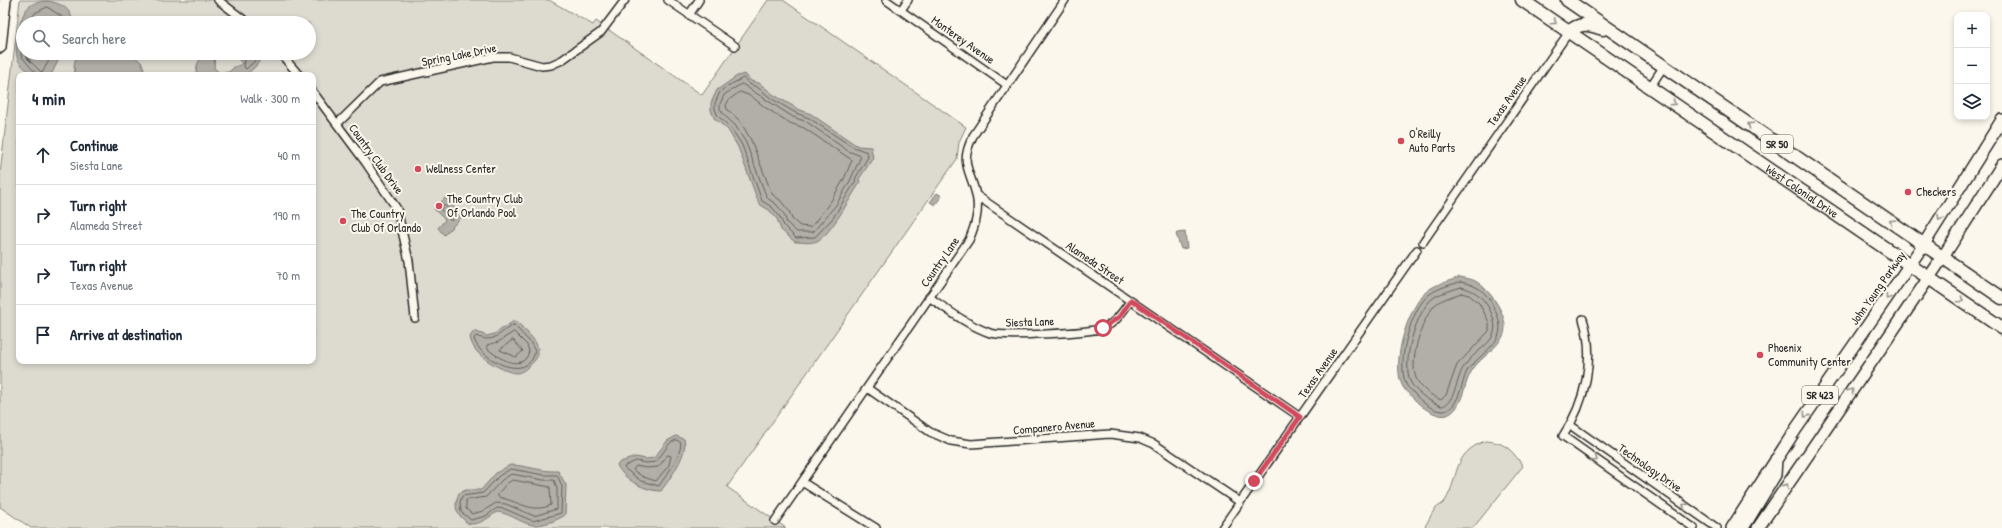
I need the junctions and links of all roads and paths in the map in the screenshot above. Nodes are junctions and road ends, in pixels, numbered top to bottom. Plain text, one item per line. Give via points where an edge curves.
1 (5, 0) edge
2 (218, 0) edge
3 (624, 0) edge
4 (668, 0) edge
5 (699, 0) edge
6 (886, 0) edge
7 (908, 0) edge
8 (1065, 0) edge
9 (1522, 0) edge
10 (1567, 0) edge
11 (901, 10) junction
12 (689, 14) junction
13 (239, 16) edge
14 (1612, 31) junction
15 (1568, 32) junction
16 (735, 46) dead end
17 (0, 47) edge
18 (286, 60) edge
19 (1664, 66) junction
20 (296, 72) edge
21 (1007, 85) junction
22 (1650, 87) junction
23 (316, 96) edge
24 (2002, 120) edge
25 (337, 124) junction
26 (2002, 165) edge
27 (976, 195) junction
28 (1422, 242) dead end
29 (1924, 244) junction
30 (1417, 250) dead end
31 (1943, 257) junction
32 (1910, 265) junction
33 (1929, 278) junction
34 (929, 297) junction
35 (2002, 298) edge
36 (1131, 300) junction
37 (415, 318) dead end
38 (1583, 319) dead end
39 (2002, 328) edge
40 (867, 388) junction
41 (1300, 417) junction
42 (1570, 425) junction
43 (1776, 459) junction
44 (802, 482) junction
45 (1240, 502) junction
46 (775, 521) dead end
47 (876, 528) edge
48 (1222, 528) edge
49 (1694, 528) edge
50 (1717, 528) edge
51 (1732, 528) edge
52 (1743, 528) edge
53 (1758, 528) edge

1 - 17 main road
2 - 13 street
3 - 25 street, Spring Lake Drive via 601,32 557,62 542,66 509,57 493,57 380,82
4 - 12 street
5 - 12 street
6 - 11 street, Monterey Avenue
7 - 11 street
8 - 21 street, Country Lane
9 -> 15 highway, West Colonial Drive / SR 50
10 - 14 highway, West Colonial Drive / SR 50
11 - 21 street, Monterey Avenue
12 - 16 street
14 - 15 highway via 1579,24
14 - 19 highway, West Colonial Drive / SR 50
15 - 22 highway, West Colonial Drive / SR 50
15 - 28 street, Texas Avenue
18 - 20 street
19 - 22 street
29 -> 19 highway, West Colonial Drive / SR 50
21 - 27 street, Country Lane via 968,146 967,170
22 -> 32 highway, West Colonial Drive / SR 50
23 - 25 street, Country Club Drive
24 -> 29 main road, John Young Parkway / SR 423
25 - 37 street, Country Club Drive via 397,209 409,261
26 - 31 main road, SR 423
27 - 34 street, Country Lane via 978,210 969,240
27 - 36 street, Alameda Street
29 - 31 highway, West Colonial Drive / SR 50
29 - 32 main road, John Young Parkway / SR 423
30 - 41 street, Texas Avenue
31 - 33 main road, SR 423
31 - 35 highway, West Colonial Drive / SR 50
32 - 33 highway, West Colonial Drive / SR 50
32 -> 43 main road, John Young Parkway / SR 423
33 -> 39 highway, West Colonial Drive / SR 50
53 -> 33 main road, SR 423
34 - 36 street, Siesta Lane via 969,325 991,333 1011,336 1103,328 1119,317
34 - 40 street, Country Lane
36 - 41 street, Alameda Street
38 - 42 street via 1588,333 1589,362 1578,410
40 - 44 street, Country Lane
40 - 45 street, Companero Avenue via 930,432 951,441 971,444 1110,434 1140,438 1154,444
41 - 45 street, Texas Avenue
42 -> 49 street, Technology Drive via 1563,436
50 -> 42 street, Technology Drive
43 - 51 main road, John Young Parkway / SR 423
43 - 52 main road via 1776,475
44 - 46 street, Country Lane
44 - 47 street
45 - 48 street, Texas Avenue

